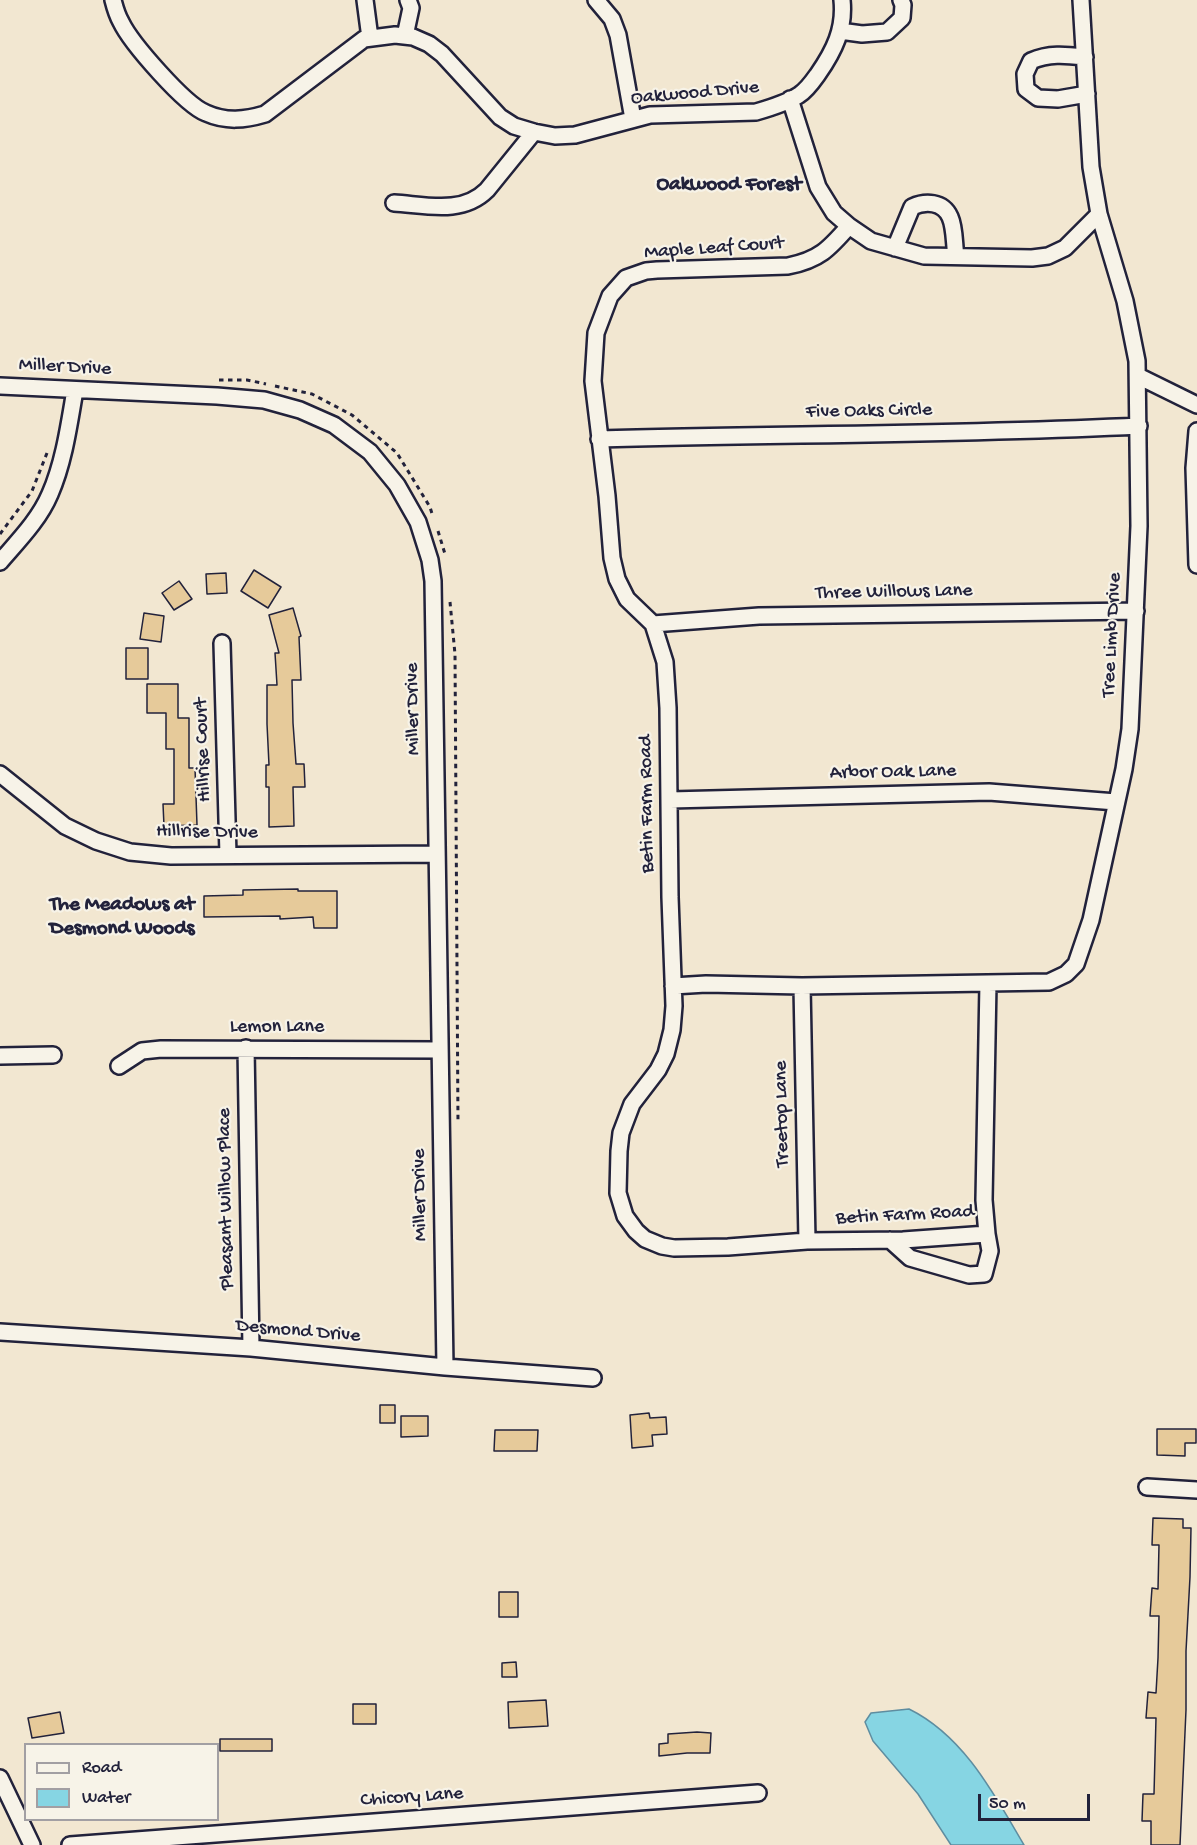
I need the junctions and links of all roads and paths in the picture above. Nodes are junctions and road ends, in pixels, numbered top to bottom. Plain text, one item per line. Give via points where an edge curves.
1 (113, 0) edge
2 (365, 0) edge
3 (408, 0) edge
4 (596, 0) edge
5 (842, 0) edge
6 (901, 0) edge
7 (1081, 0) edge
8 (840, 31) junction
9 (405, 36) junction
10 (370, 38) junction
11 (1085, 57) junction
12 (1087, 94) junction
13 (790, 99) junction
14 (633, 119) junction
15 (534, 132) junction
16 (394, 203) dead end
17 (1100, 214) junction
18 (849, 226) junction
19 (895, 248) junction
20 (956, 256) junction
21 (1138, 375) junction
22 (212, 380) dead end
23 (0, 386) edge
24 (75, 390) junction
25 (1197, 405) edge
26 (1138, 426) junction
27 (1197, 431) edge
28 (599, 439) junction
29 (48, 449) dead end
30 (434, 518) dead end
31 (437, 528) dead end
32 (0, 534) edge
33 (446, 561) dead end
34 (0, 562) edge
35 (1197, 565) edge
36 (449, 596) dead end
37 (1136, 611) junction
38 (653, 624) junction
39 (222, 643) dead end
40 (0, 774) edge
41 (670, 800) junction
42 (1116, 802) junction
43 (437, 854) junction
44 (228, 855) junction
45 (988, 983) junction
46 (673, 986) junction
47 (802, 986) junction
48 (246, 1048) junction
49 (440, 1050) junction
50 (53, 1055) dead end
51 (0, 1056) edge
52 (119, 1066) dead end
53 (458, 1130) dead end
54 (987, 1234) junction
55 (890, 1240) junction
56 (807, 1241) junction
57 (0, 1332) edge
58 (251, 1348) junction
59 (445, 1367) junction
60 (593, 1378) dead end
61 (1147, 1487) dead end
62 (1197, 1490) edge
63 (0, 1778) edge
64 (758, 1793) dead end
65 (33, 1845) edge
66 (70, 1845) edge

1 - 10 street, Oakwood Drive via 121,23 183,98 222,118 249,119 265,114
2 - 10 street
3 - 9 street via 411,8
4 - 14 street via 612,19 618,36
5 - 8 street, Oakwood Drive
6 - 8 street via 902,18 887,32
7 - 11 street
8 - 13 street, Oakwood Drive via 831,54 813,81 800,95
9 - 10 street, Oakwood Drive
9 - 15 street, Oakwood Drive via 429,44 442,54 500,117
11 - 12 street
11 - 12 street via 1043,55 1031,60 1025,74 1026,88 1038,98
12 - 17 street via 1091,167
13 - 14 street, Oakwood Drive via 756,112 650,115
13 - 18 street via 819,187 834,213
14 - 15 street, Oakwood Drive via 576,135
15 - 16 street via 487,190 470,203 453,207
17 - 20 street via 1065,248 1048,256
17 - 21 street, Tree Limb Drive via 1125,301
18 - 19 street via 871,241
18 - 28 street, Maple Leaf Court via 829,249 799,264 664,270 626,278 610,296 596,333 592,381
19 - 20 street via 924,256
19 - 20 street via 912,207 932,203 950,217
21 - 25 street
21 - 26 street, Tree Limb Drive
22 - 30 path via 247,380 312,394 352,416 397,453
23 - 24 street, Miller Drive
24 - 34 street via 49,496 29,528
24 - 43 street, Miller Drive via 264,400 300,410 334,425 370,452 397,485 418,522 433,581
26 - 28 street, Five Oaks Circle
26 - 37 street, Tree Limb Drive
27 - 35 street
28 - 38 street, Maple Leaf Court via 617,579 627,599
29 - 32 path via 32,491
31 - 33 path
36 - 53 path via 454,654
37 - 38 street, Three Willows Lane via 759,616
37 - 42 street, Tree Limb Drive via 1130,729
38 - 41 street, Betin Farm Road via 665,662
39 - 44 street, Hillrise Court
40 - 44 street, Hillrise Drive via 65,826 96,841 130,852
41 - 42 street, Arbor Oak Lane via 989,792
41 - 46 street, Betin Farm Road
42 - 45 street, Tree Limb Drive via 1090,920 1076,964 1048,982
43 - 44 street, Hillrise Drive
43 - 49 street, Miller Drive
45 - 47 street
45 - 54 street, Betin Farm Road via 984,1200
46 - 47 street
46 - 56 street, Betin Farm Road via 672,1030 666,1054 632,1104 621,1132 618,1193 625,1216 645,1239 674,1248
47 - 56 street, Treetop Lane
48 - 49 street, Lemon Lane
48 - 52 street, Lemon Lane via 142,1051
48 - 58 street, Pleasant Willow Place
49 - 59 street, Miller Drive
50 - 51 street
54 - 55 street, Betin Farm Road
54 - 55 street via 990,1251 984,1274 969,1275 910,1258
55 - 56 street, Betin Farm Road
57 - 58 street, Desmond Drive
58 - 59 street, Desmond Drive
59 - 60 street, Desmond Drive
61 - 62 street
63 - 65 street
64 - 66 street, Chicory Lane

